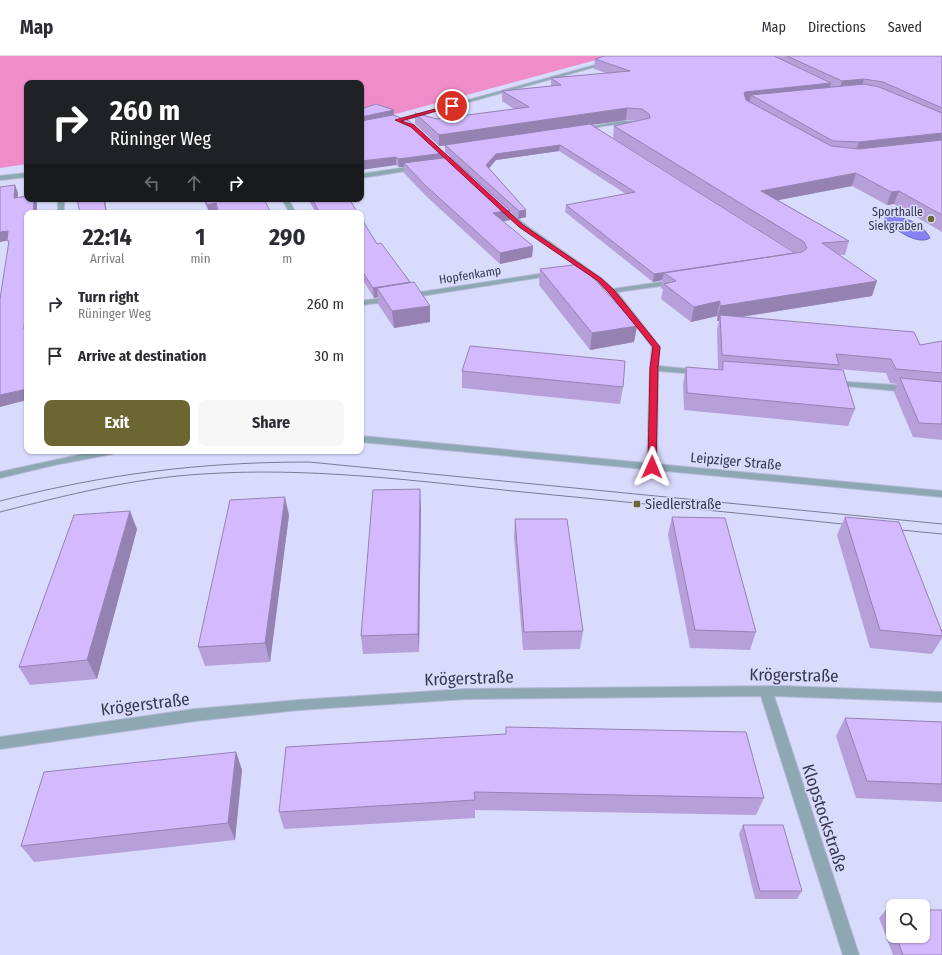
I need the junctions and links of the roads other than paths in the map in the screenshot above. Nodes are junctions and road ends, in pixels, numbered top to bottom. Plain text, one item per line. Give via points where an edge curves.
1 (632, 56) edge
2 (397, 120) junction
3 (384, 123) edge
4 (407, 123) edge
5 (590, 127) junction
6 (575, 130) edge
7 (640, 130) edge
8 (600, 133) edge
9 (422, 167) edge
10 (24, 175) edge
11 (364, 176) edge
12 (0, 178) edge
13 (492, 200) edge
14 (560, 273) edge
15 (681, 281) edge
16 (612, 291) junction
17 (364, 303) edge
18 (654, 368) junction
19 (708, 372) edge
20 (825, 382) edge
21 (919, 390) edge
22 (364, 439) edge
23 (96, 454) edge
24 (652, 467) junction
25 (0, 475) edge
26 (942, 494) edge
27 (766, 692) junction
28 (942, 697) edge
29 (0, 743) edge
30 (851, 955) edge

1 - 2 street
2 - 3 street
2 - 4 street
5 - 6 street
5 - 7 street via 634,122 642,125 644,128
5 - 8 street
9 - 11 street
10 - 12 street
13 - 16 street via 521,226 579,270 600,280
14 - 17 street, Hopfenkamp
15 - 16 street
16 - 18 street via 656,347
18 - 19 street
18 - 24 street
20 - 21 street
22 - 24 street, Leipziger Straße
23 - 25 street
24 - 26 street, Leipziger Straße
27 - 28 street, Krögerstraße
27 - 29 street, Krögerstraße via 458,694 194,715
27 - 30 street, Klopstockstraße

